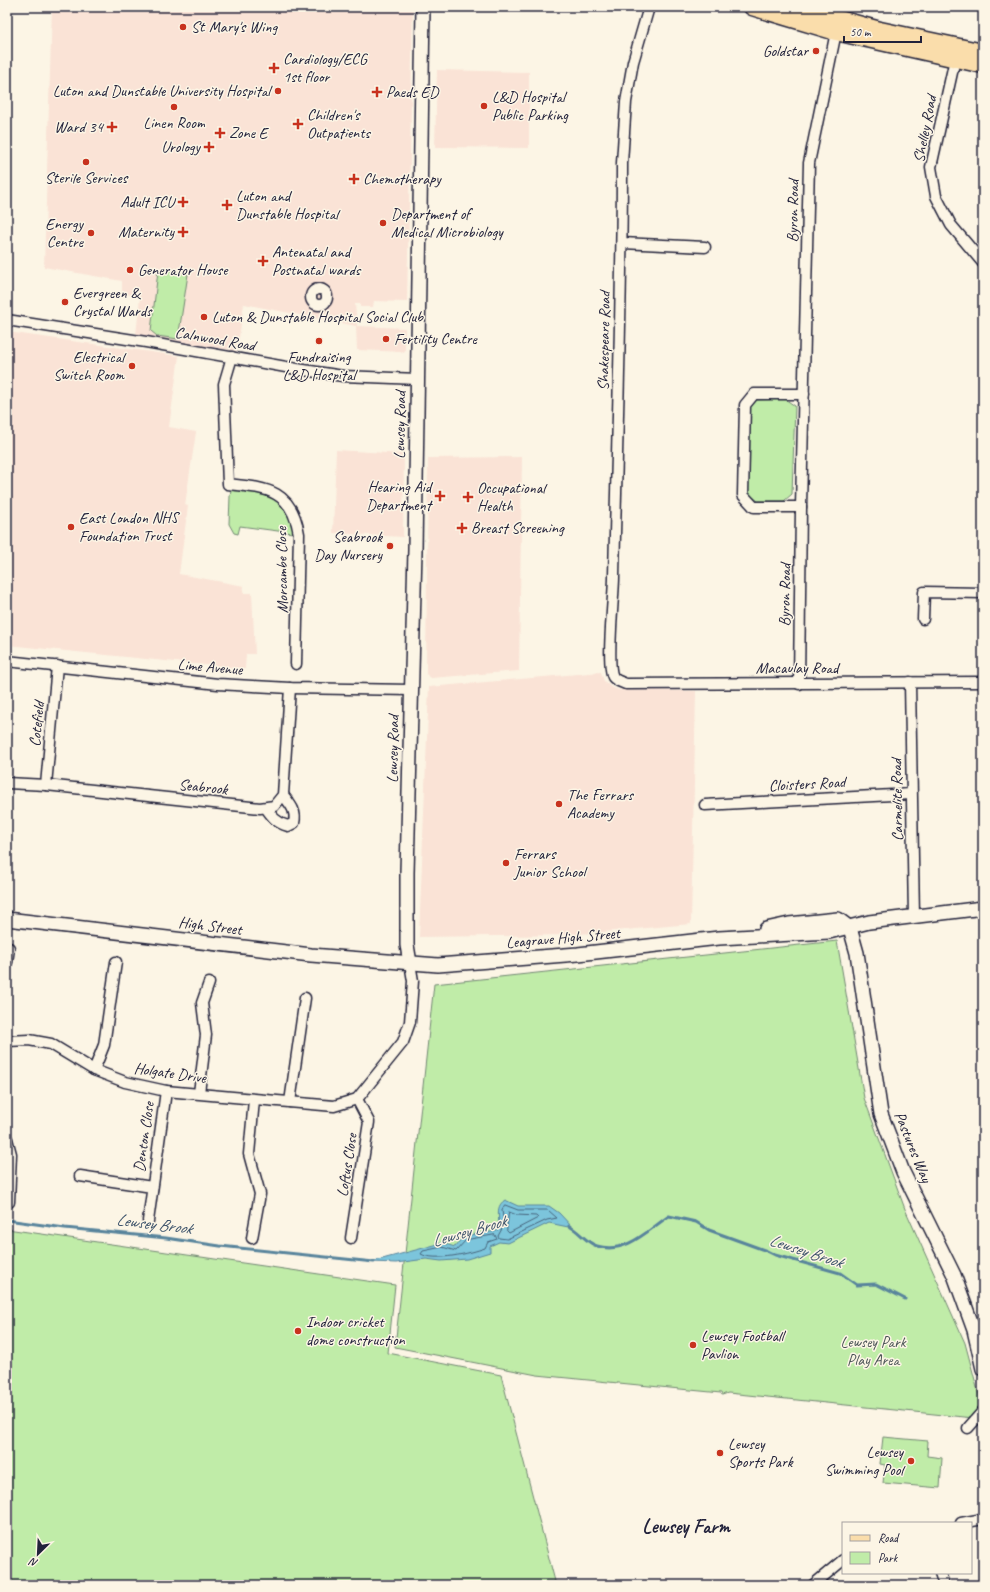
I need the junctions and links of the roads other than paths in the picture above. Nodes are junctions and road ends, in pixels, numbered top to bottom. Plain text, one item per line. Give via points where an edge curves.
1 (423, 7) edge
2 (650, 7) edge
3 (752, 7) edge
4 (795, 7) edge
5 (814, 10) edge
6 (836, 32) junction
7 (983, 52) edge
8 (955, 59) junction
9 (983, 65) edge
10 (622, 243) junction
11 (705, 247) dead end
12 (983, 263) edge
13 (7, 320) edge
14 (232, 357) junction
15 (418, 379) junction
16 (804, 394) junction
17 (801, 507) junction
18 (983, 593) edge
19 (923, 619) dead end
20 (7, 661) edge
21 (296, 664) dead end
22 (58, 666) junction
23 (614, 677) joint
24 (910, 682) junction
25 (983, 682) edge
26 (799, 684) junction
27 (290, 688) junction
28 (411, 690) junction
29 (7, 783) edge
30 (46, 785) junction
31 (911, 794) junction
32 (283, 795) junction
33 (705, 805) dead end
34 (266, 808) junction
35 (983, 908) edge
36 (914, 917) junction
37 (7, 919) edge
38 (850, 928) junction
39 (9, 948) dead end
40 (7, 962) edge
41 (116, 962) dead end
42 (410, 963) junction
43 (209, 982) dead end
44 (305, 998) dead end
45 (7, 1041) edge
46 (94, 1070) junction
47 (166, 1091) junction
48 (199, 1093) junction
49 (357, 1099) junction
50 (254, 1100) junction
51 (290, 1102) junction
52 (7, 1139) edge
53 (80, 1176) dead end
54 (152, 1187) junction
55 (9, 1202) dead end
56 (148, 1221) dead end
57 (252, 1238) dead end
58 (351, 1238) dead end
59 (983, 1369) edge
60 (983, 1412) edge
61 (968, 1428) dead end
62 (983, 1519) edge
63 (966, 1522) edge
64 (842, 1561) edge
65 (813, 1585) edge

1 - 15 street, Lewsey Road
2 - 10 street, Shakespeare Road via 633,62 626,102 622,164
3 - 6 main road
4 - 5 main road
5 - 7 main road via 880,30
6 - 8 main road
6 - 16 street, Byron Road via 809,163
8 - 9 main road
8 - 12 street, Shelley Road via 931,167 936,196 951,225
10 - 11 street
10 - 23 street, Shakespeare Road via 610,659
13 - 14 street, Calnwood Road
14 - 15 street, Calnwood Road via 343,376
14 - 21 street, Morcambe Close via 224,384 228,484 268,489 290,507 297,522 299,534
15 - 28 street, Lewsey Road
16 - 17 street, Byron Road
16 - 17 street via 754,394 745,406 744,436 743,496 754,507
17 - 26 street, Byron Road
18 - 19 street via 924,592
20 - 22 street, Lime Avenue
22 - 27 street, Lime Avenue via 218,684
22 - 30 street, Cotefield
23 - 26 street, Macaulay Road via 626,684
24 - 25 street, Macaulay Road
24 - 26 street, Macaulay Road
24 - 31 street, Carmelite Road
27 - 28 street, Lime Avenue
27 - 32 street
28 - 42 street, Lewsey Road via 407,934
29 - 30 street, Seabrook
30 - 34 street, Seabrook
31 - 33 street, Cloisters Road
31 - 36 street, Carmelite Road
32 - 34 street via 274,806
32 - 34 street via 293,809 296,817 294,823 288,826 280,824
35 - 36 street, Leagrave High Street
36 - 38 street, Leagrave High Street via 869,922
37 - 42 street, High Street via 310,955
38 - 42 street, Leagrave High Street via 829,932 719,938 578,954 438,965
38 - 59 street, Pastures Way via 857,953 881,1114 903,1172 954,1275 974,1330
39 - 40 street
41 - 46 street via 104,1045
42 - 49 street via 413,981 410,1022 403,1042
43 - 48 street via 202,1003 206,1035
44 - 51 street
45 - 46 street, Holgate Drive via 29,1040 51,1044
46 - 47 street, Holgate Drive via 125,1082
47 - 48 street, Holgate Drive
47 - 54 street, Denton Close
48 - 50 street, Holgate Drive
49 - 51 street, Holgate Drive via 334,1106
49 - 58 street, Loftus Close via 369,1122
50 - 51 street, Holgate Drive
50 - 57 street via 249,1154 260,1194
52 - 55 street via 11,1154
53 - 54 street, Denton Close
54 - 56 street, Denton Close
60 - 61 street
62 - 63 street
64 - 65 street

